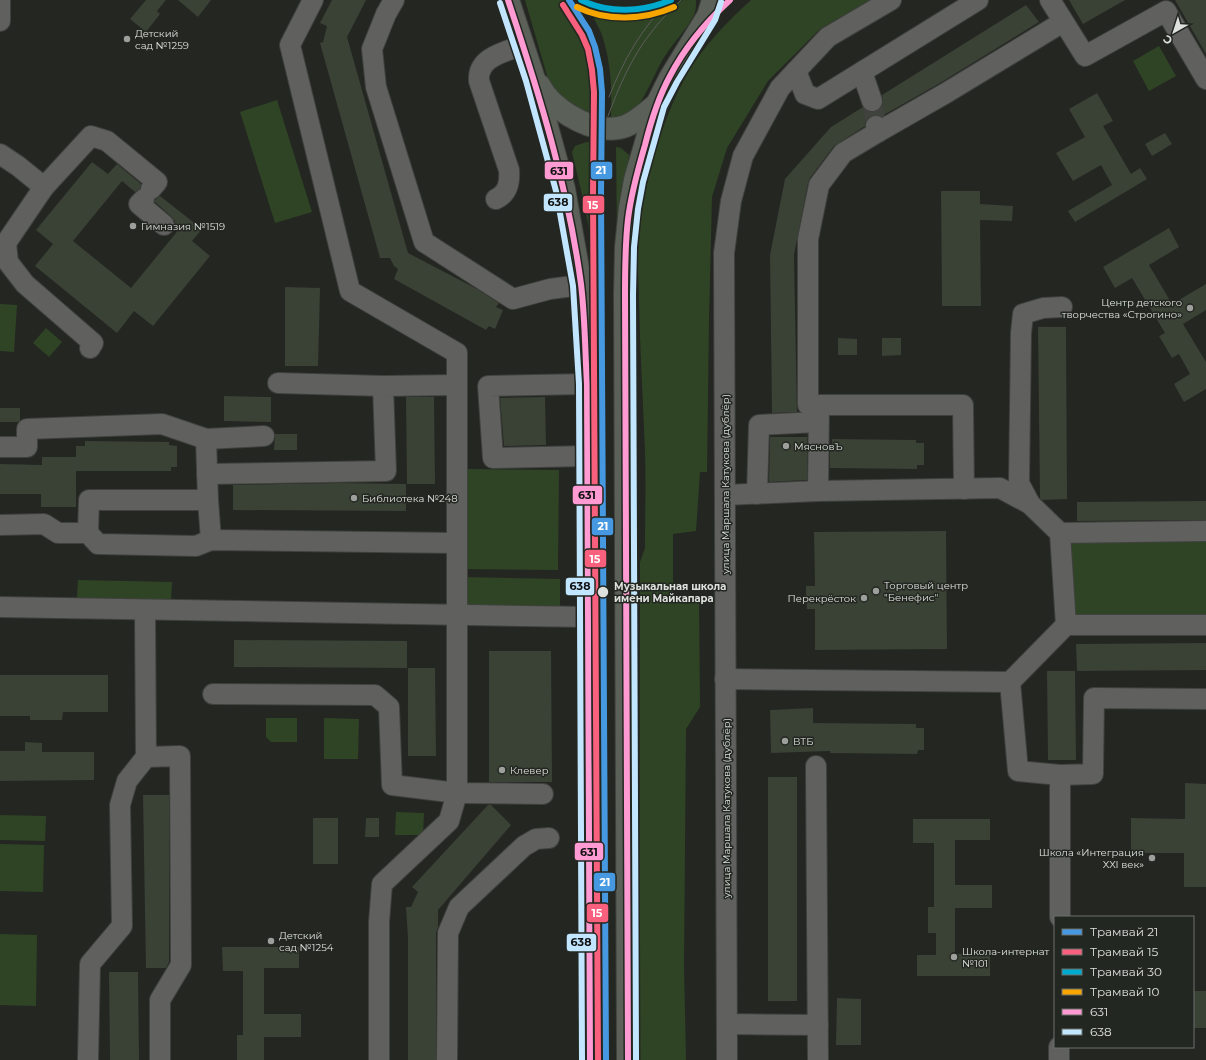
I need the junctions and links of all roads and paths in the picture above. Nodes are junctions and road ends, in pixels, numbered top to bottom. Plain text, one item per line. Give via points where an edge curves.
1 (0, 0) edge
2 (313, 0) edge
3 (394, 0) edge
4 (508, 0) edge
5 (712, 0) edge
6 (730, 0) edge
7 (891, 0) edge
8 (978, 0) edge
9 (1050, 0) edge
10 (0, 21) edge
11 (1063, 22) junction
12 (700, 31) junction
13 (523, 45) junction
14 (796, 71) junction
15 (862, 72) junction
16 (534, 78) junction
17 (1206, 79) edge
18 (872, 101) tunnel mouth
19 (657, 104) junction
20 (0, 154) edge
21 (44, 187) junction
22 (496, 199) dead end
23 (164, 225) dead end
24 (580, 285) junction
25 (1062, 307) dead end
26 (90, 348) dead end
27 (278, 383) dead end
28 (587, 384) junction
29 (457, 385) junction
30 (384, 386) junction
31 (818, 414) junction
32 (264, 436) dead end
33 (206, 439) junction
34 (0, 447) edge
35 (587, 456) junction
36 (207, 474) junction
37 (964, 489) junction
38 (818, 491) junction
39 (757, 494) junction
40 (725, 495) junction
41 (208, 500) junction
42 (1030, 504) junction
43 (0, 525) edge
44 (1206, 531) edge
45 (88, 533) junction
46 (1060, 533) junction
47 (212, 540) junction
48 (456, 543) junction
49 (0, 607) edge
50 (145, 610) junction
51 (456, 615) junction
52 (588, 617) junction
53 (1066, 625) junction
54 (1206, 625) edge
55 (725, 679) junction
56 (1010, 682) junction
57 (213, 694) dead end
58 (1206, 698) edge
59 (146, 757) junction
60 (816, 766) dead end
61 (1060, 775) junction
62 (457, 793) junction
63 (543, 794) dead end
64 (549, 838) dead end
65 (1060, 916) edge
66 (727, 1024) junction
67 (818, 1025) junction
68 (1059, 1048) edge
69 (88, 1060) edge
70 (160, 1060) edge
71 (379, 1060) edge
72 (447, 1060) edge
73 (590, 1060) edge
74 (628, 1060) edge
75 (727, 1060) edge
76 (818, 1060) edge
77 (1059, 1060) edge

1 - 10 street
2 - 29 street via 290,45 350,291 457,353
3 - 24 street via 372,49 376,87 424,242 513,299 550,289
4 - 13 main road
5 - 12 main road via 708,16
6 - 12 main road
7 - 14 street, улица Маршала Катукова (дублёр) via 828,37
8 - 15 street
9 - 11 street
11 - 17 street via 1085,56 1166,11
11 - 31 street via 946,93 877,129 843,153 819,185 808,239 808,405
12 - 19 main road
13 - 16 main road
13 - 22 street via 488,59 478,73 509,170 508,188 503,196
14 - 15 street via 806,94 818,99
14 - 40 street, улица Маршала Катукова (дублёр) via 780,88 743,156 731,202 724,253
15 - 18 street
16 - 19 main road via 553,104 577,119 601,128 625,126 642,117
16 - 24 main road via 564,189
19 - 74 main road via 636,180 626,247
20 - 21 street
21 - 23 street via 91,136 107,142 158,182 139,204
21 - 26 street via 6,244 8,262 25,284 93,344
24 - 28 main road
25 - 42 street via 1043,308 1023,314 1019,483
27 - 30 street
28 - 35 main road
28 - 35 street via 488,386 493,458
29 - 30 street
29 - 48 street
30 - 36 street via 386,471
31 - 37 street via 963,405
31 - 38 street
31 - 39 street via 759,425
32 - 33 street
33 - 34 street via 162,424 27,429 27,447
33 - 36 street
35 - 52 main road
36 - 41 street
37 - 38 street
37 - 42 street via 1000,488
38 - 39 street
39 - 40 street
40 - 55 street, улица Маршала Катукова (дублёр)
41 - 45 street via 89,500
41 - 47 street
42 - 46 street
43 - 45 street via 44,524 58,533
44 - 46 street
45 - 47 street via 98,544 196,546
46 - 53 street
47 - 48 street
48 - 51 street
49 - 50 street
50 - 51 street
50 - 59 street
51 - 52 street
51 - 62 street
52 - 73 main road
53 - 54 street
53 - 56 street
55 - 56 street
55 - 66 street, улица Маршала Катукова (дублёр)
56 - 61 street via 1018,771
57 - 62 street via 376,695 389,707 392,785
58 - 61 street via 1094,698 1094,774
59 - 69 street via 128,781 120,805 122,926 90,964
59 - 70 street via 180,756 181,965 160,1000
60 - 67 street
61 - 65 street
62 - 63 street
62 - 71 street via 449,821 382,884 379,922
64 - 72 street via 536,839 524,846 459,908 448,933
66 - 67 street
66 - 75 street, улица Маршала Катукова (дублёр)
67 - 76 street
68 - 77 street

